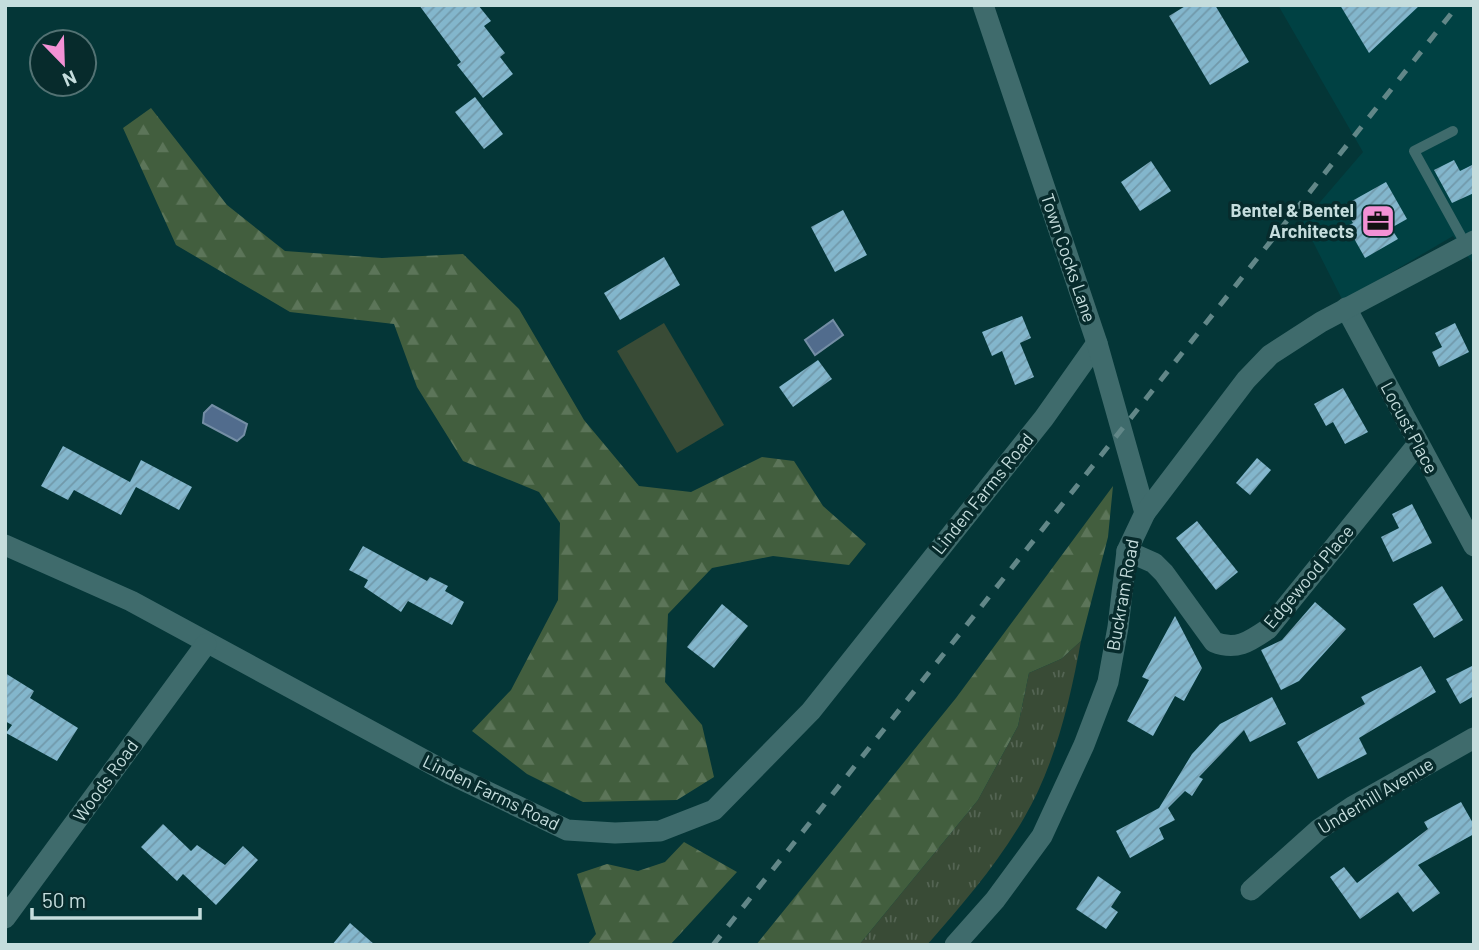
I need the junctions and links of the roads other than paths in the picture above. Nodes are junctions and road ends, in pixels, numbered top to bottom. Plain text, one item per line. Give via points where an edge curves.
1 (983, 5) edge
2 (1453, 131) dead end
3 (1470, 243) edge
4 (1346, 309) junction
5 (1097, 344) junction
6 (1418, 445) junction
7 (1145, 513) junction
8 (5, 545) edge
9 (1474, 546) edge
10 (1127, 551) junction
11 (206, 644) junction
12 (1474, 738) edge
13 (1251, 890) dead end
14 (5, 918) edge
15 (955, 945) edge

1 - 5 street, Town Cocks Lane
2 - 3 lane via 1415,151
3 - 4 street, Buckram Road
4 - 6 street, Locust Place
4 - 7 street, Buckram Road via 1270,355
5 - 7 street, Town Cocks Lane
5 - 11 street, Linden Farms Road via 1044,418 811,711 714,810 660,831 567,830 450,774 258,667
6 - 9 street, Locust Place
6 - 10 street, Edgewood Place via 1268,629 1243,645 1226,647 1214,642 1164,573
7 - 10 street, Buckram Road
8 - 11 street, Linden Farms Road via 131,601
10 - 15 street, Buckram Road via 1108,682 1084,745 1042,836
11 - 14 street, Woods Road
12 - 13 street, Underhill Avenue via 1318,830

